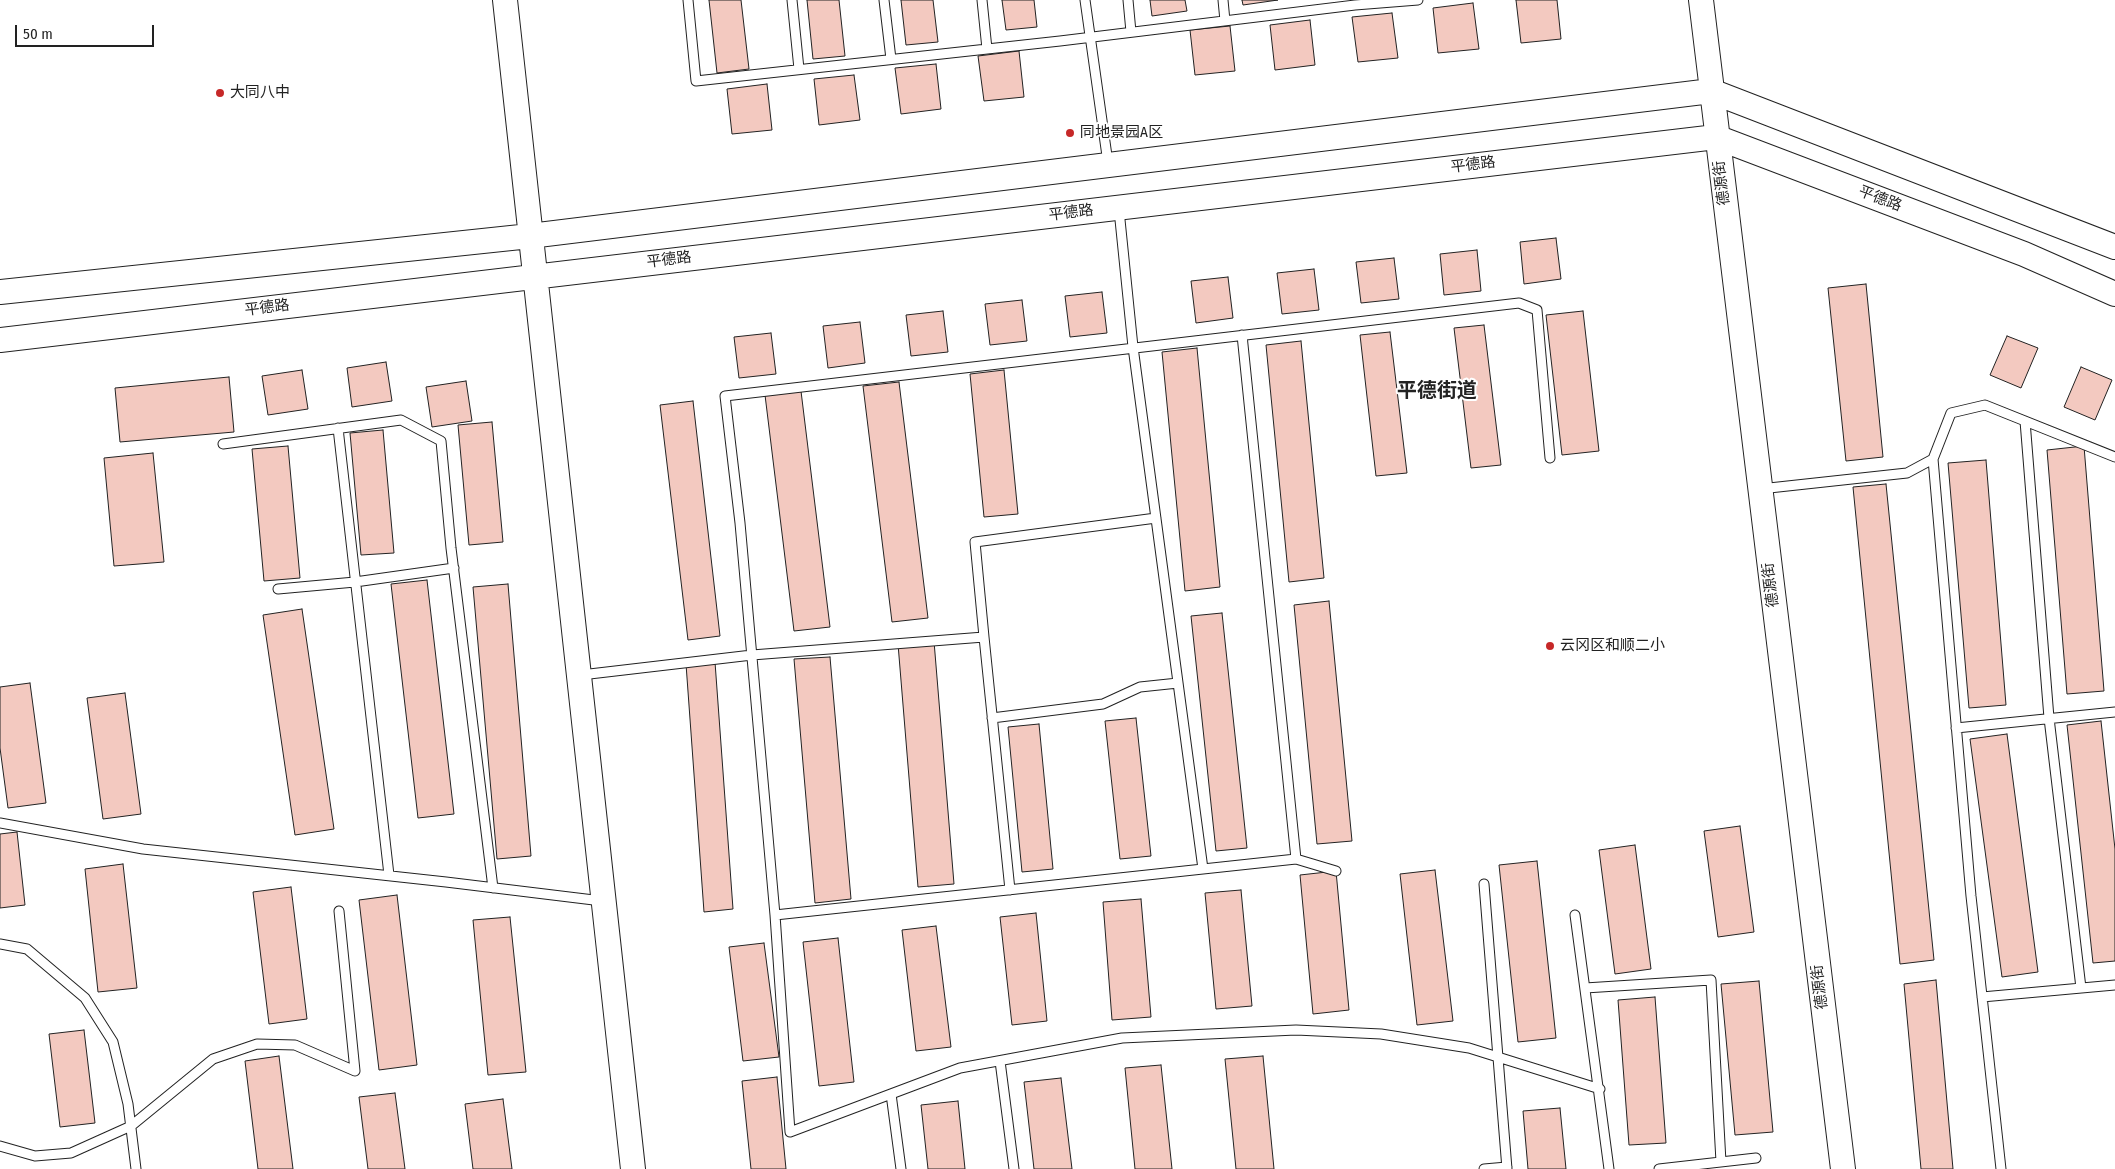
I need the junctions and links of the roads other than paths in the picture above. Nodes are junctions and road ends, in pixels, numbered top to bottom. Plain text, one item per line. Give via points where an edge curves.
1 (505, 0) edge
2 (688, 0) edge
3 (792, 0) edge
4 (884, 0) edge
5 (982, 0) edge
6 (1085, 0) edge
7 (1128, 0) edge
8 (1222, 0) edge
9 (1413, 0) edge
10 (1418, 0) edge
11 (1701, 0) edge
12 (1318, 5) edge
13 (1225, 21) junction
14 (1131, 32) junction
15 (1089, 38) junction
16 (987, 49) junction
17 (891, 59) junction
18 (799, 69) junction
19 (1711, 91) junction
20 (1716, 137) junction
21 (1108, 164) junction
22 (1118, 207) junction
23 (530, 236) junction
24 (2115, 247) edge
25 (534, 276) junction
26 (0, 292) edge
27 (2115, 294) edge
28 (1242, 335) junction
29 (0, 340) edge
30 (1133, 347) junction
31 (2025, 421) junction
32 (338, 428) junction
33 (223, 444) dead end
34 (2115, 457) edge
35 (1550, 458) dead end
36 (1933, 459) junction
37 (1760, 489) junction
38 (1156, 518) junction
39 (454, 568) junction
40 (355, 582) junction
41 (278, 589) dead end
42 (984, 637) junction
43 (752, 656) junction
44 (578, 675) junction
45 (1178, 683) junction
46 (2115, 712) edge
47 (992, 718) junction
48 (2049, 718) junction
49 (1956, 728) junction
50 (0, 823) edge
51 (1296, 859) junction
52 (1203, 869) junction
53 (1336, 872) dead end
54 (389, 876) junction
55 (1484, 884) dead end
56 (493, 888) junction
57 (1010, 890) junction
58 (604, 902) junction
59 (339, 911) dead end
60 (775, 915) junction
61 (1575, 915) dead end
62 (0, 944) edge
63 (2115, 985) edge
64 (1585, 988) junction
65 (2081, 988) junction
66 (1982, 997) junction
67 (1500, 1058) junction
68 (1000, 1061) junction
69 (1600, 1090) junction
70 (891, 1094) junction
71 (131, 1126) junction
72 (0, 1146) edge
73 (1756, 1158) dead end
74 (1721, 1162) junction
75 (1507, 1168) edge
76 (136, 1169) edge
77 (633, 1169) edge
78 (902, 1169) edge
79 (1014, 1169) edge
80 (1484, 1169) edge
81 (1609, 1169) edge
82 (1658, 1169) edge
83 (1843, 1169) edge
84 (2001, 1169) edge

1 - 23 main road
2 - 18 lane via 696,81
3 - 18 lane
4 - 17 lane
5 - 16 lane
6 - 15 lane
7 - 14 lane
8 - 13 lane
9 - 10 lane
9 - 12 lane
11 - 19 main road, 德源街
12 - 13 lane
13 - 14 lane
14 - 15 lane
15 - 16 lane
15 - 21 lane
16 - 17 lane
17 - 18 lane
19 - 20 main road, 德源街
19 - 21 main road
19 - 24 main road
20 - 22 main road, 平德路
20 - 27 main road, 平德路 via 2024,254
20 - 37 main road, 德源街
21 - 23 main road
22 - 25 main road, 平德路
22 - 30 lane
23 - 25 main road
23 - 26 main road
25 - 29 main road, 平德路
25 - 44 main road
28 - 30 lane
28 - 35 lane via 1519,304 1537,310
28 - 51 lane
30 - 38 lane
30 - 43 lane via 725,396
31 - 34 lane
31 - 36 lane via 1985,405 1951,413
31 - 48 lane
32 - 33 lane
32 - 39 lane via 401,420 441,441
32 - 40 lane
36 - 37 lane via 1907,473
36 - 49 lane
37 - 83 main road, 德源街
38 - 42 lane via 975,542
38 - 45 lane
39 - 40 lane
39 - 56 lane
40 - 41 lane
40 - 54 lane
42 - 43 lane
42 - 47 lane
43 - 44 lane
43 - 60 lane
44 - 58 main road
45 - 47 lane via 1140,687 1103,704
45 - 52 lane
46 - 48 lane
47 - 57 lane
48 - 49 lane
48 - 65 lane
49 - 66 lane
50 - 54 lane via 143,849
51 - 52 lane
51 - 53 lane
52 - 57 lane
54 - 56 lane
55 - 67 lane
56 - 58 lane
57 - 60 lane
58 - 77 main road
59 - 71 lane via 355,1071 295,1045 257,1044 213,1059
60 - 70 lane via 790,1132
61 - 64 lane
62 - 71 lane via 27,949 85,998 113,1042
63 - 65 lane
64 - 69 lane
64 - 74 lane via 1711,980
65 - 66 lane
66 - 84 lane
67 - 68 lane via 1469,1048 1381,1034 1296,1030 1122,1038
67 - 69 lane
67 - 75 lane via 1498,1066
68 - 70 lane via 960,1068
68 - 79 lane
69 - 81 lane
70 - 78 lane
71 - 72 lane via 71,1153 35,1156
71 - 76 lane
73 - 74 lane
74 - 82 lane
75 - 80 lane

